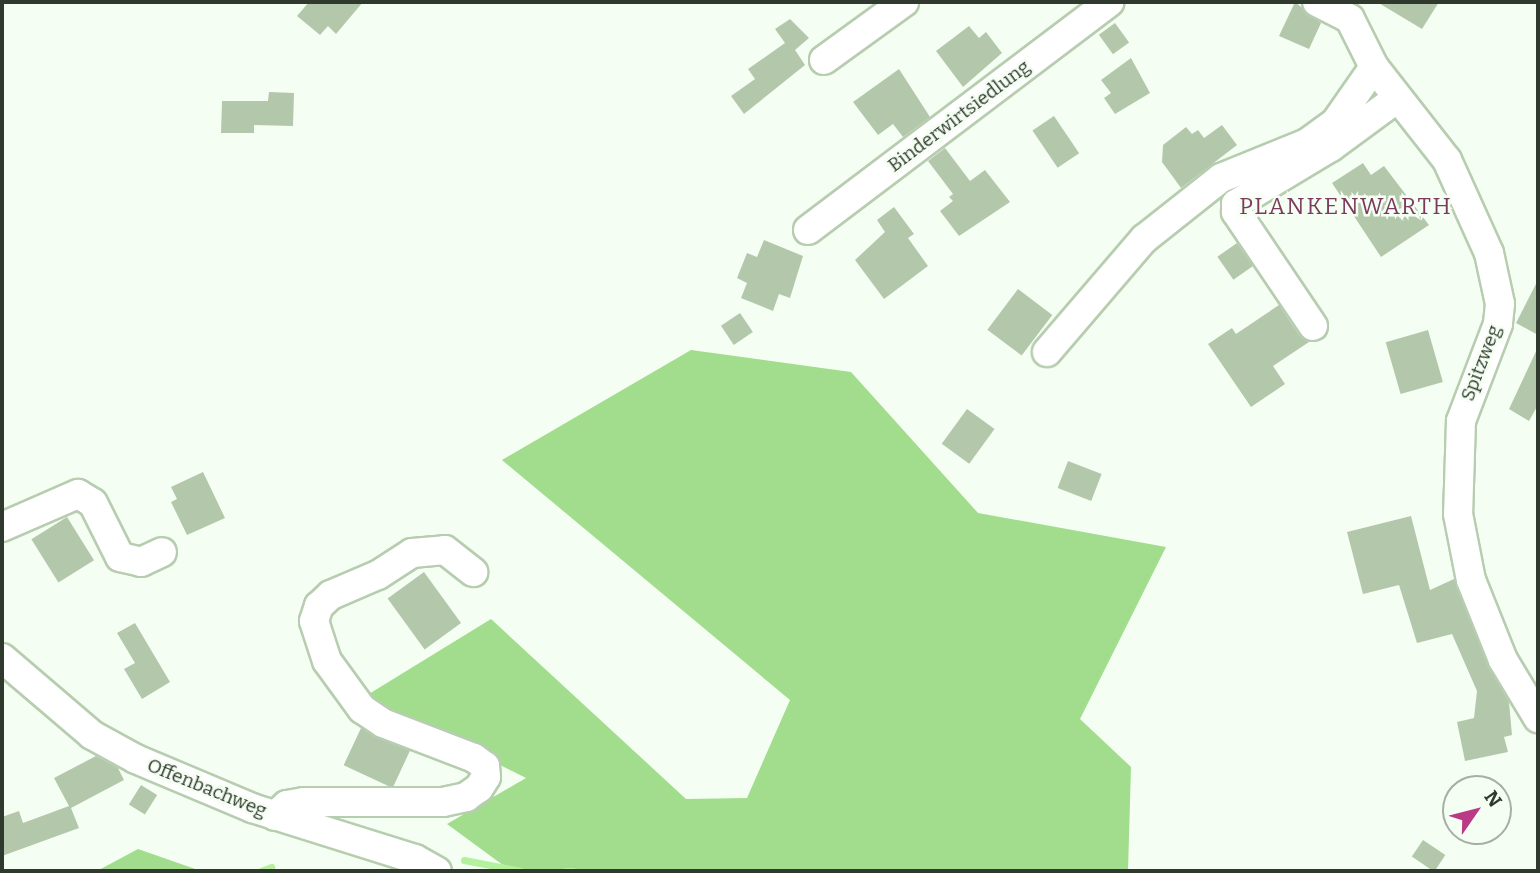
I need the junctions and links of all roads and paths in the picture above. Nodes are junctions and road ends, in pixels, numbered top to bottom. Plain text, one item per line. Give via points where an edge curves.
1 (904, 2) edge
2 (1110, 2) edge
3 (1317, 2) edge
4 (824, 60) dead end
5 (1374, 67) junction
6 (1396, 99) junction
7 (808, 230) dead end
8 (1312, 326) dead end
9 (1047, 352) dead end
10 (2, 527) edge
11 (162, 552) dead end
12 (473, 572) dead end
13 (2, 658) edge
14 (1538, 718) edge
15 (275, 816) junction
16 (437, 871) edge

1 - 4 street
2 - 7 street, Binderwirtsiedlung
3 - 5 street, Spitzweg via 1350,19
5 - 6 street, Spitzweg
5 - 9 street via 1335,123 1307,143 1221,177 1144,239
6 - 8 street via 1331,147 1236,204 1236,212
6 - 14 street, Spitzweg via 1447,160 1489,253 1497,285 1498,324 1461,421 1458,514 1471,580 1489,626 1517,689
10 - 11 street via 78,494 93,503 120,557 141,562
12 - 15 street via 445,550 412,553 378,575 331,595 319,606 314,621 327,661 362,709 383,723 474,758 485,766 486,776 479,788 466,797 443,802 304,802 287,806
13 - 15 street, Offenbachweg via 92,734 136,759
15 - 16 street, Offenbachweg via 415,859

